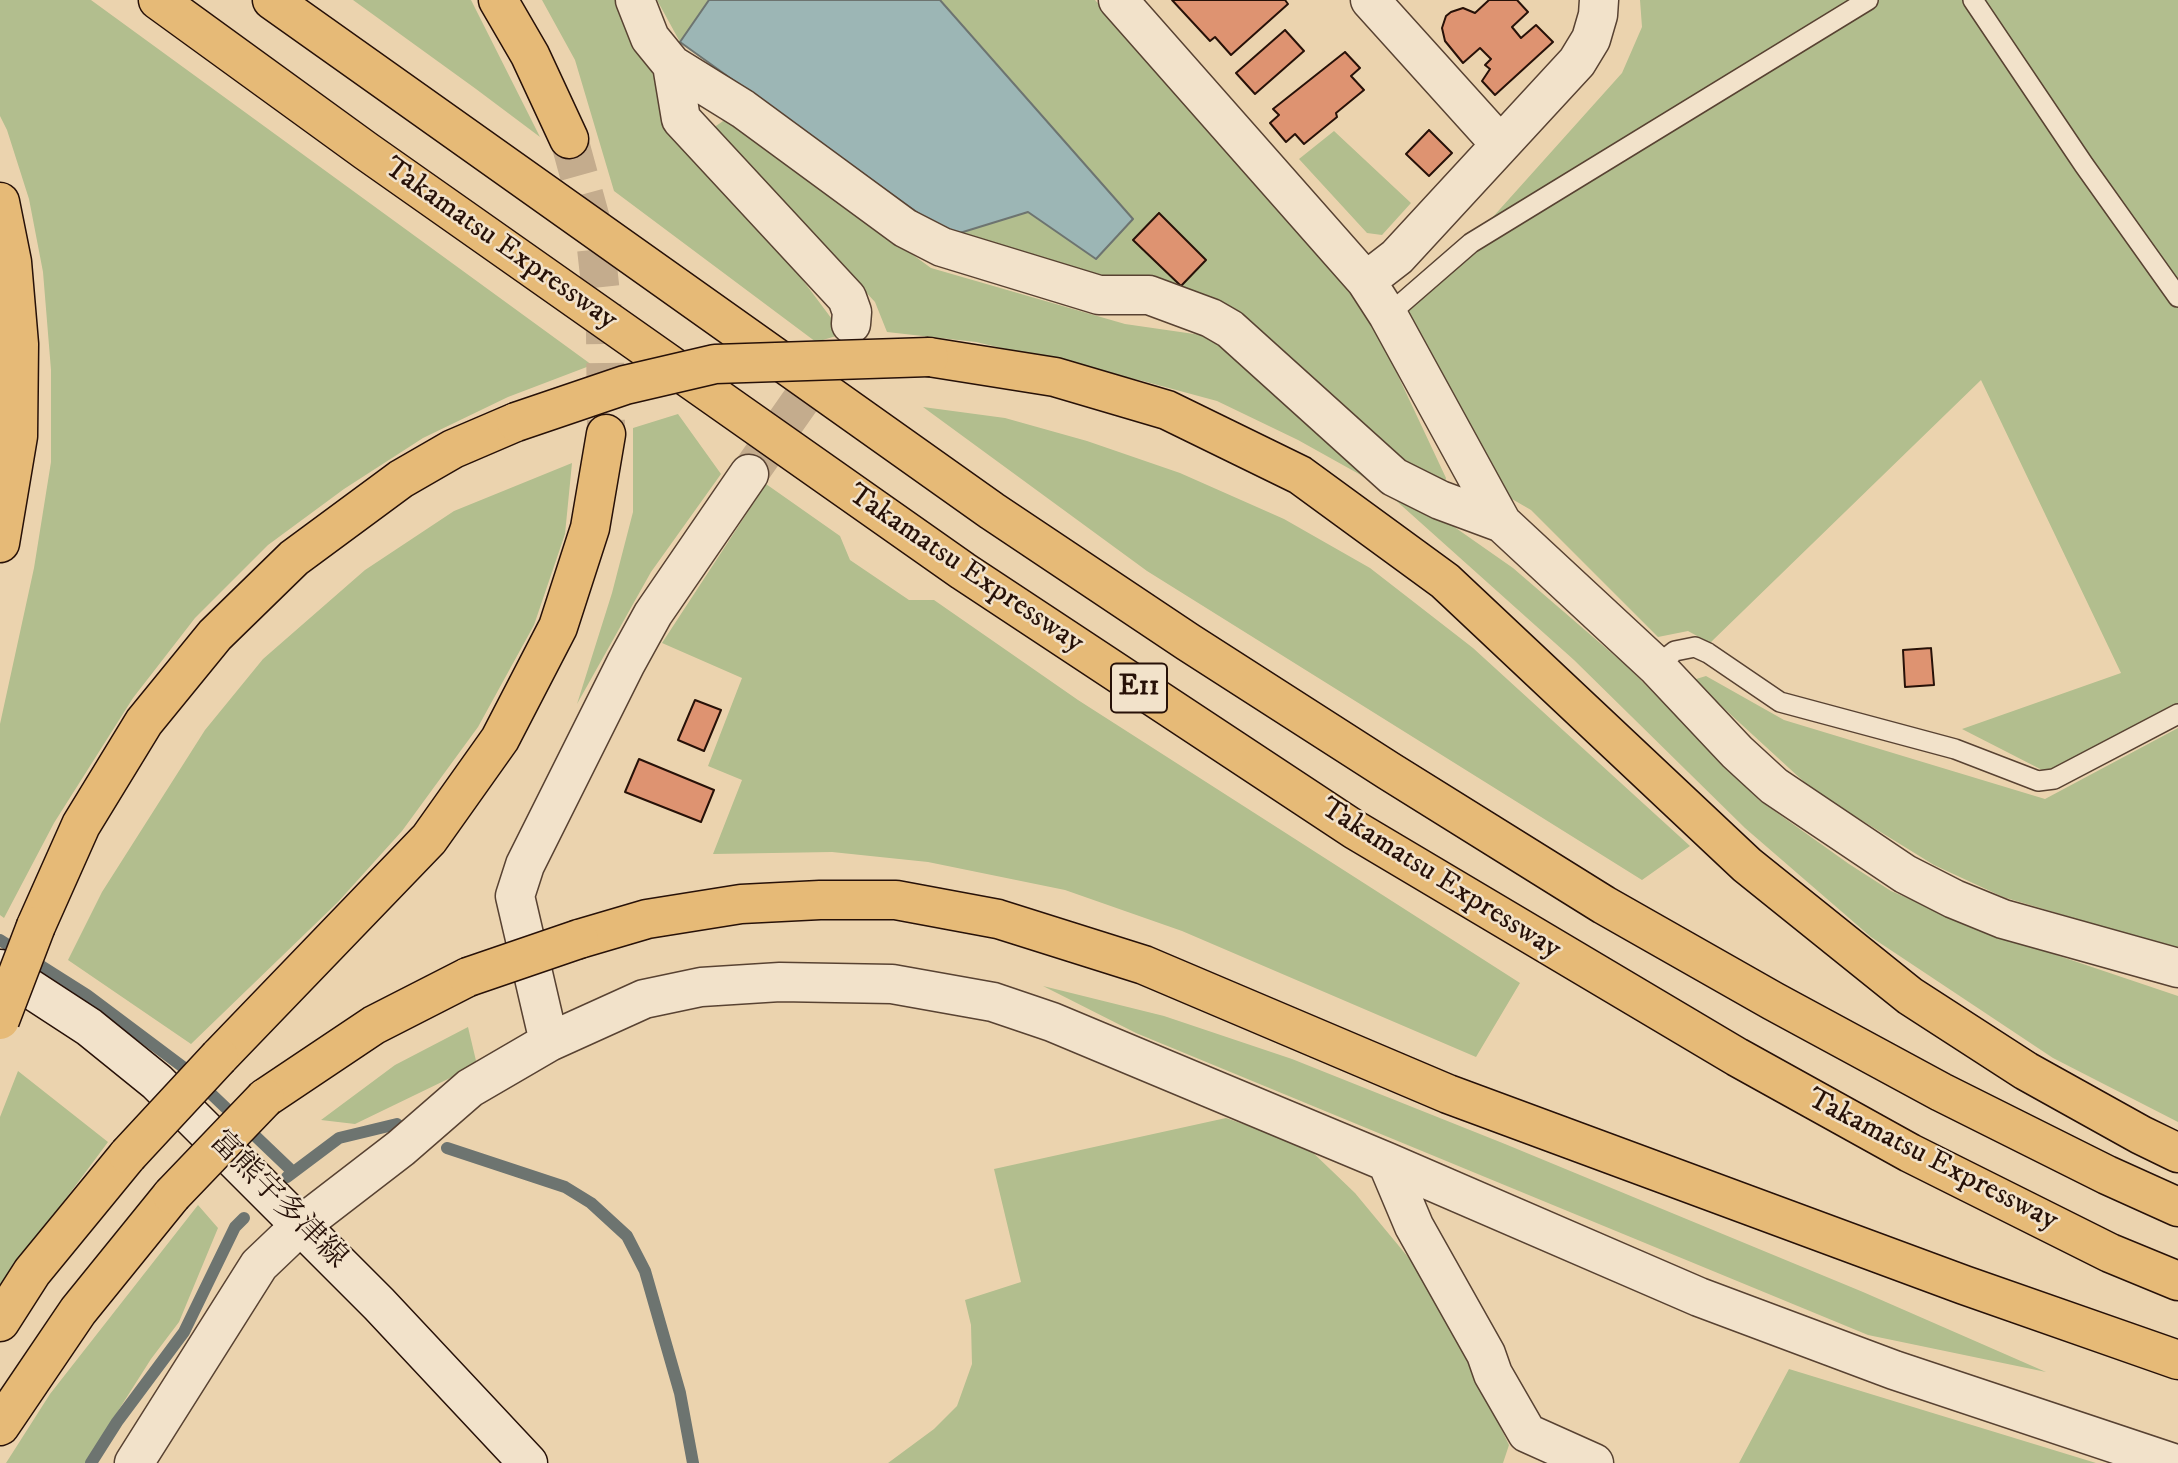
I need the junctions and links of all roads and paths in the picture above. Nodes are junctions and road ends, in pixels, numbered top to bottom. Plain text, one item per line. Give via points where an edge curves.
1 (158, 0) edge
2 (272, 0) edge
3 (498, 0) edge
4 (635, 0) edge
5 (1118, 0) edge
6 (1370, 0) edge
7 (1598, 0) edge
8 (1868, 0) edge
9 (1973, 0) edge
10 (672, 65) junction
11 (569, 139) tunnel mouth
12 (1500, 144) junction
13 (0, 202) edge
14 (1366, 281) junction
15 (2178, 297) edge
16 (1388, 314) junction
17 (850, 324) dead end
18 (606, 434) tunnel mouth
19 (749, 474) tunnel mouth
20 (1502, 523) junction
21 (0, 543) edge
22 (1656, 666) junction
23 (2178, 714) edge
24 (2178, 968) edge
25 (0, 969) edge
26 (0, 1020) edge
27 (548, 1042) junction
28 (2178, 1153) edge
29 (1387, 1162) junction
30 (2178, 1206) edge
31 (301, 1225) junction
32 (2178, 1281) edge
33 (0, 1322) edge
34 (2178, 1360) edge
35 (0, 1426) edge
36 (134, 1463) edge
37 (528, 1463) edge
38 (1594, 1463) edge
39 (2173, 1463) edge

1 - 32 highway, Takamatsu Expressway / E11 via 951,563 1355,830 1572,961 1910,1153 2110,1253
2 - 30 highway, E11 via 992,511 1389,772 1604,905 1773,1001 1941,1092
3 - 11 highway
4 - 10 street via 650,38
5 - 14 street
6 - 12 street
7 - 12 street via 1591,39 1577,62
8 - 16 lane via 1471,243
9 - 15 lane
10 - 17 street via 681,119 847,298
10 - 20 street via 743,109 905,228 942,247 1099,295 1149,296 1211,318 1230,329 1395,477
12 - 14 street via 1397,257
13 - 21 highway via 12,262 19,344 18,436
14 - 16 street
16 - 20 street
18 - 33 highway, bridge via 590,528 558,627 500,739 429,839 128,1155 32,1272
19 - 27 street via 653,614 525,865 515,896
20 - 22 street
22 - 23 lane via 1675,651 1695,648 1780,702 1955,750 2038,781 2054,779
22 - 24 street via 1774,786 1905,874 2003,919
25 - 31 street, 富熊宇多津線 via 89,1027 157,1082
26 - 28 highway, bridge via 81,825 144,722 215,635 294,558 401,479 453,449 516,422 625,385 715,364 929,357 1055,377 1167,410 1300,475 1445,581 1747,865 1910,996 2026,1071
27 - 29 street via 644,999 701,987 780,982 904,986 993,1002 1052,1022
27 - 31 street via 470,1088
29 - 38 street via 1414,1226 1527,1433
29 - 39 street via 1699,1297 1894,1370
31 - 36 street via 259,1265
31 - 37 street, 富熊宇多津線
34 - 35 highway, bridge via 1448,1094 1144,965 998,919 897,900 806,900 741,904 660,917 579,939 468,977 374,1025 264,1098 172,1195 78,1311

